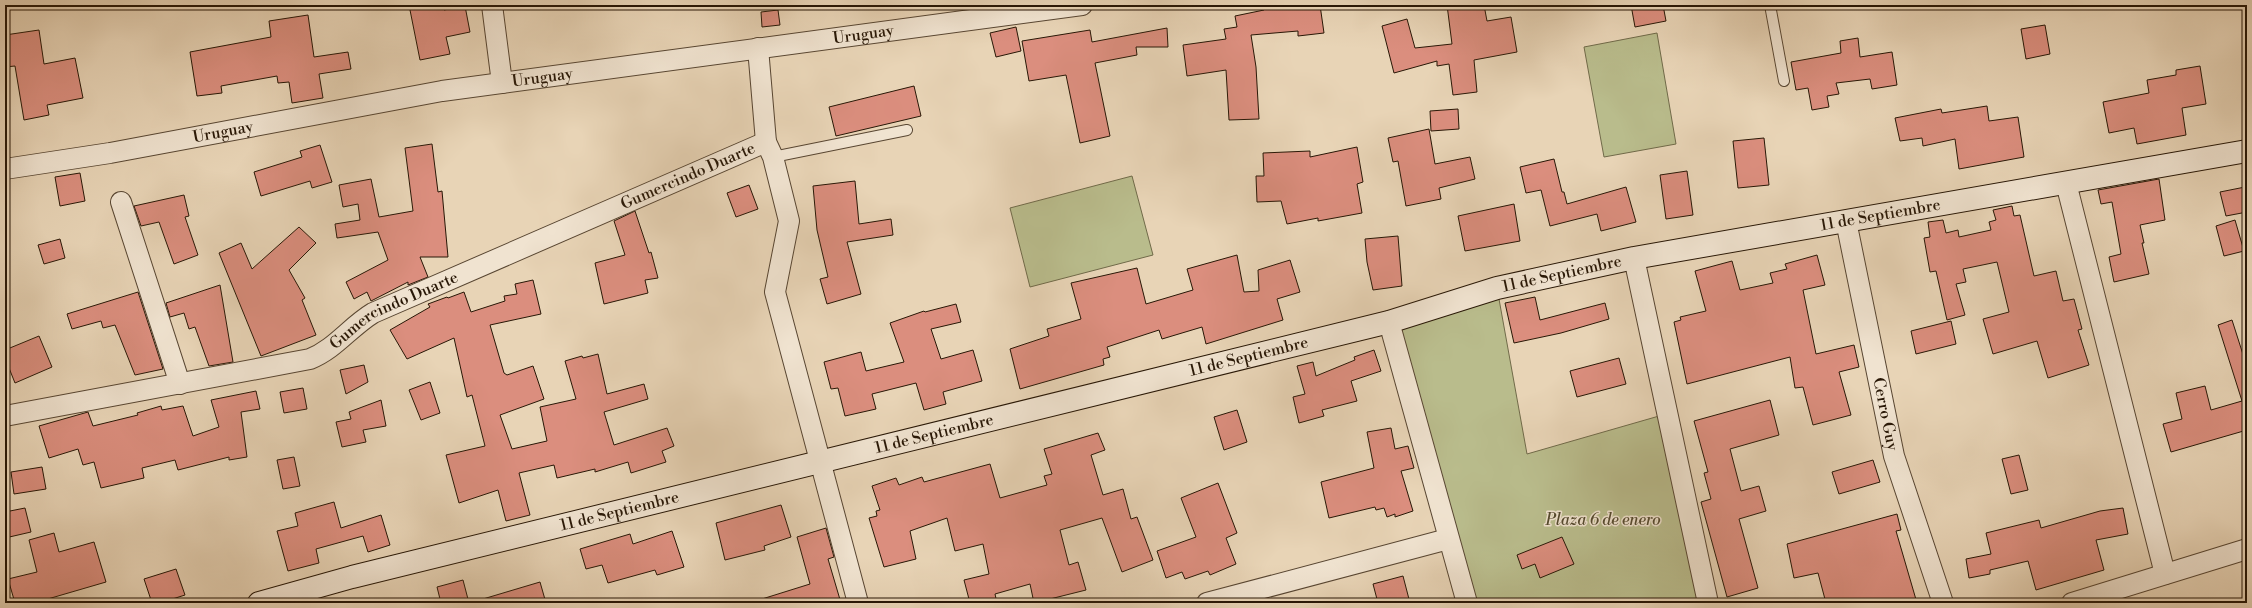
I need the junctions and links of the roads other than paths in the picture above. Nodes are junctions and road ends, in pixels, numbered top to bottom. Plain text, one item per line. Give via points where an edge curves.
1 (492, 5) edge
2 (1082, 5) edge
3 (1770, 5) edge
4 (758, 48) junction
5 (1784, 81) dead end
6 (502, 83) junction
7 (907, 130) dead end
8 (769, 150) junction
9 (2247, 151) edge
10 (5, 169) edge
11 (2066, 183) junction
12 (121, 202) dead end
13 (1846, 221) junction
14 (1634, 258) junction
15 (1389, 322) junction
16 (180, 384) junction
17 (5, 416) edge
18 (820, 461) junction
19 (1448, 538) junction
20 (2247, 549) edge
21 (2165, 574) junction
22 (259, 603) edge
23 (858, 603) edge
24 (1207, 603) edge
25 (1466, 603) edge
26 (1708, 603) edge
27 (1943, 603) edge
28 (2072, 603) edge

1 - 6 street
2 - 4 street, Uruguay
3 - 5 lane
4 - 6 street, Uruguay
4 - 8 street
6 - 10 street, Uruguay via 442,91 110,153
7 - 8 lane
8 - 16 street, Gumercindo Duarte via 373,314 360,321 326,353 310,359
8 - 18 street via 789,221 775,292
9 - 11 main road, 11 de Septiembre
11 - 13 main road, 11 de Septiembre
11 - 21 street
12 - 16 street
13 - 14 main road, 11 de Septiembre
13 - 27 street, Cerro Guy via 1894,456
14 - 15 main road, 11 de Septiembre via 1497,288
14 - 26 street
15 - 18 main road, 11 de Septiembre
15 - 19 street
16 - 17 street, Gumercindo Duarte
18 - 22 main road, 11 de Septiembre via 352,577
18 - 23 street
19 - 24 street
19 - 25 street
20 - 21 street
21 - 28 street

